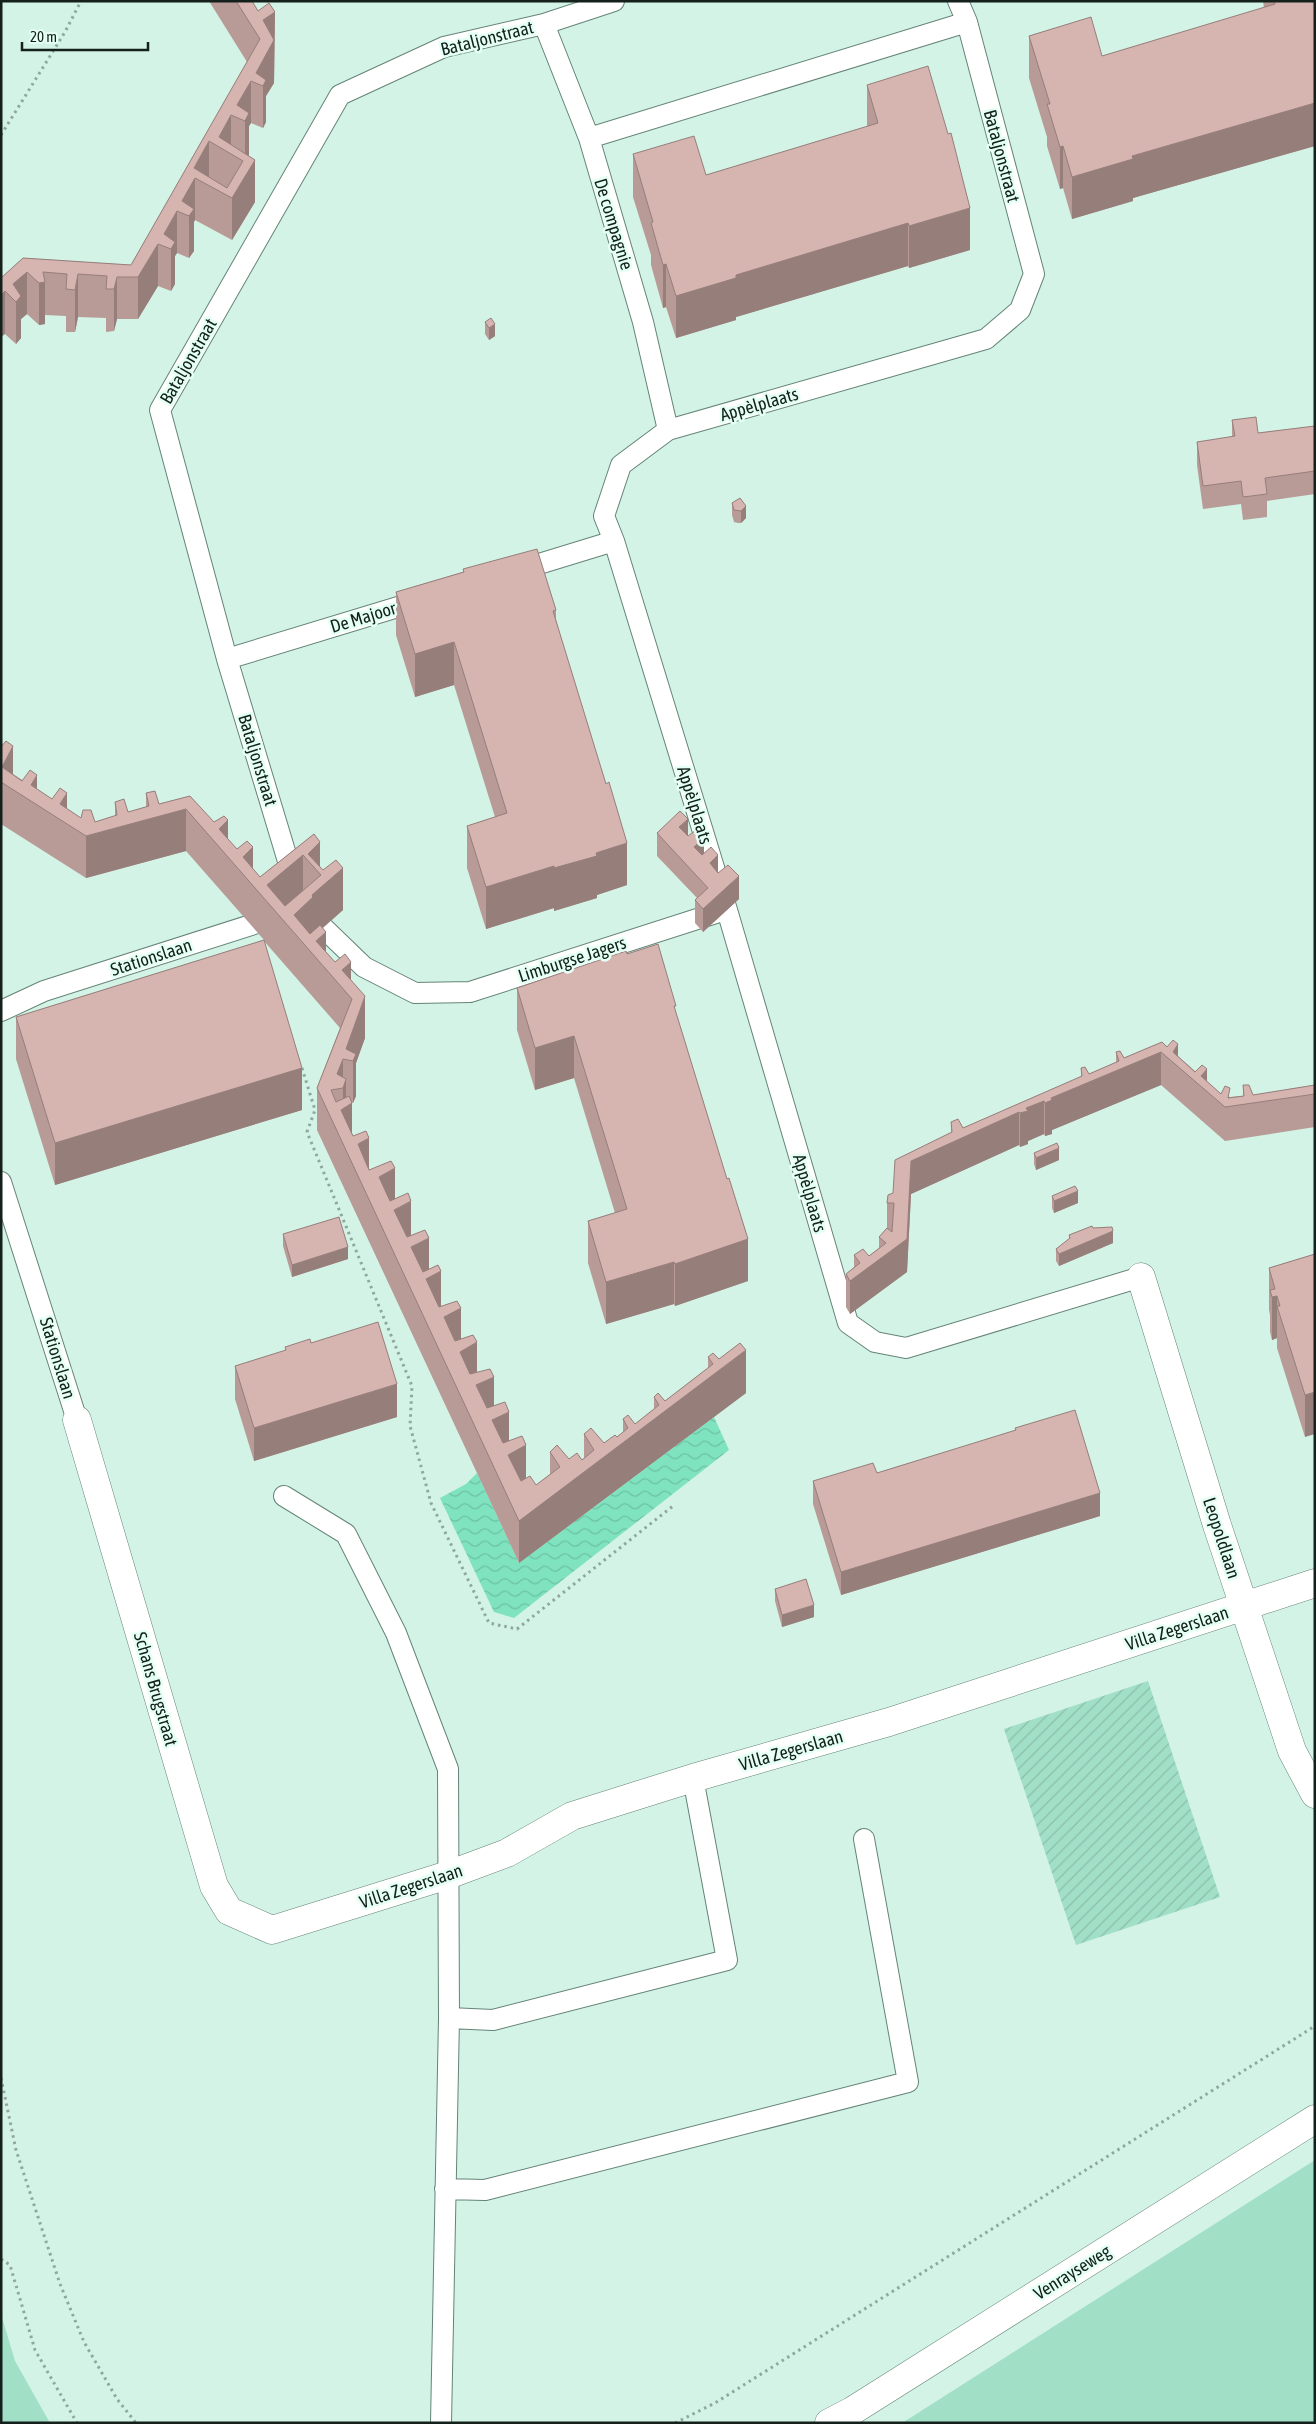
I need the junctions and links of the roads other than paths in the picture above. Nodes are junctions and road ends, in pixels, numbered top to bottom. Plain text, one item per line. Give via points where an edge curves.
1 (614, 1) edge
2 (958, 1) edge
3 (967, 22) junction
4 (544, 24) junction
5 (589, 138) junction
6 (1020, 310) joint
7 (668, 430) junction
8 (614, 541) junction
9 (501, 575) edge
10 (435, 596) edge
11 (227, 659) junction
12 (303, 909) junction
13 (727, 910) junction
14 (415, 993) joint
15 (1, 1011) edge
16 (1, 1182) edge
17 (1141, 1277) joint
18 (77, 1420) joint
19 (284, 1496) dead end
20 (1315, 1583) edge
21 (1244, 1606) junction
22 (693, 1778) junction
23 (1315, 1794) edge
24 (864, 1839) dead end
25 (448, 1875) junction
26 (272, 1930) joint
27 (449, 2018) junction
28 (1315, 2119) edge
29 (445, 2189) junction
30 (441, 2423) edge
31 (829, 2423) edge

1 - 4 lane, Bataljonstraat
2 - 3 lane, Bataljonstraat
3 - 5 lane
3 - 6 lane, Bataljonstraat via 1034,274
4 - 5 lane, De compagnie
4 - 11 lane, Bataljonstraat via 444,46 340,95 160,410
5 - 7 lane, De compagnie via 643,322
6 - 7 lane, Appèlplaats via 986,339
7 - 8 lane, Appèlplaats via 621,465 604,516
8 - 9 lane
8 - 13 lane, Appèlplaats
10 - 11 lane, De Majoor
11 - 12 lane, Bataljonstraat
12 - 14 lane, Bataljonstraat via 364,967
12 - 15 lane, Stationslaan via 44,991
13 - 14 lane, Limburgse Jagers via 470,992
13 - 17 lane, Appèlplaats via 848,1323 875,1342 906,1348
16 - 18 lane, Stationslaan
17 - 21 street, Leopoldlaan
18 - 26 street, Schans Brugstraat via 214,1886 229,1911
19 - 25 lane via 346,1534 396,1633 448,1769
20 - 21 street, Villa Zegerslaan
21 - 22 street, Villa Zegerslaan via 890,1722
21 - 23 street, Leopoldlaan via 1292,1750
22 - 25 street, Villa Zegerslaan via 572,1816 507,1853
22 - 27 lane via 727,1960 494,2020
24 - 29 lane via 908,2082 485,2190
25 - 26 street, Villa Zegerslaan
25 - 27 lane
27 - 29 lane
28 - 31 street, Venrayseweg
29 - 30 lane

